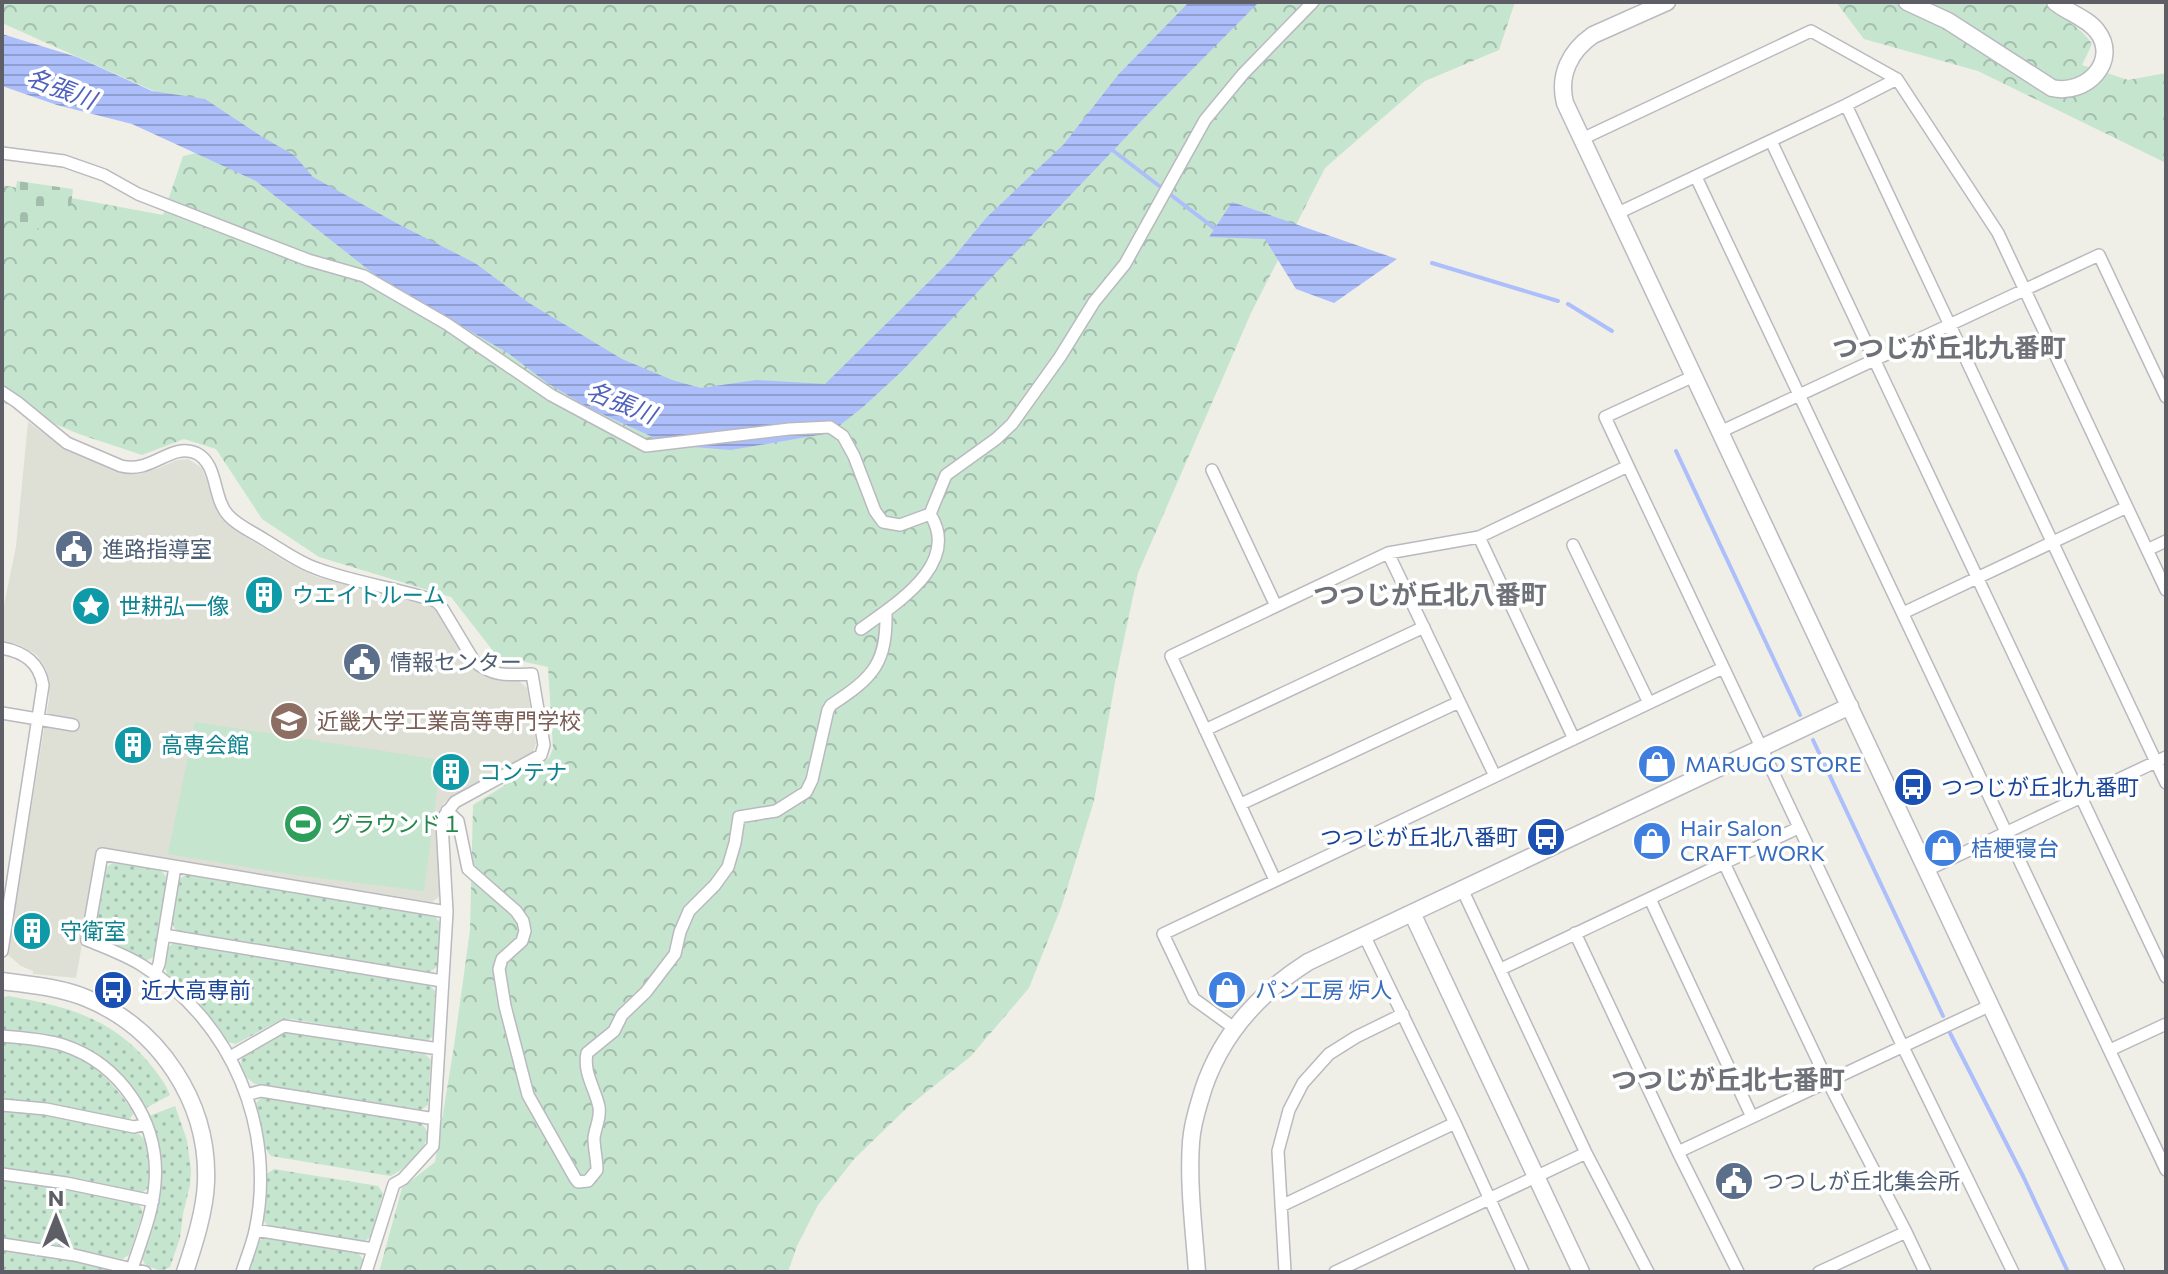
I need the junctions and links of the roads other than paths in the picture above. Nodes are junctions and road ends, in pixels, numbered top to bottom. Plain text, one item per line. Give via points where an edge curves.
1 (1313, 2) edge
2 (1667, 2) edge
3 (1907, 2) edge
4 (2055, 2) edge
5 (1897, 79) junction
6 (1846, 105) junction
7 (1582, 139) junction
8 (1771, 141) junction
9 (2, 153) edge
10 (1696, 177) junction
11 (1616, 214) junction
12 (2025, 289) junction
13 (1950, 324) junction
14 (1875, 359) junction
15 (1694, 376) junction
16 (2, 392) edge
17 (2165, 394) edge
18 (1800, 395) junction
19 (1720, 432) junction
20 (1628, 466) junction
21 (1212, 470) dead end
22 (2127, 507) junction
23 (930, 514) junction
24 (1479, 537) junction
25 (2166, 541) edge
26 (2053, 543) junction
27 (1573, 545) dead end
28 (2147, 550) junction
29 (1388, 553) junction
30 (1979, 578) junction
31 (2166, 590) edge
32 (1276, 606) junction
33 (886, 611) junction
34 (1903, 613) junction
35 (1424, 627) junction
36 (861, 629) dead end
37 (2, 648) edge
38 (1723, 668) junction
39 (1459, 702) junction
40 (1649, 703) junction
41 (1850, 706) junction
42 (2, 713) edge
43 (39, 719) junction
44 (73, 725) dead end
45 (1205, 730) junction
46 (1574, 739) junction
47 (1761, 749) junction
48 (2161, 759) edge
49 (1495, 776) junction
50 (2166, 783) edge
51 (2081, 797) junction
52 (1241, 804) junction
53 (447, 811) junction
54 (1798, 828) junction
55 (2007, 833) junction
56 (1724, 863) junction
57 (175, 867) junction
58 (1927, 870) junction
59 (1275, 880) junction
60 (1462, 889) junction
61 (1650, 899) junction
62 (447, 912) junction
63 (1412, 913) junction
64 (4, 926) edge
65 (1575, 933) junction
66 (164, 935) junction
67 (1364, 935) junction
68 (2, 951) edge
69 (1501, 969) junction
70 (155, 974) junction
71 (2166, 977) edge
72 (2, 981) edge
73 (442, 981) junction
74 (1991, 1005) junction
75 (1403, 1014) junction
76 (2166, 1024) edge
77 (1234, 1028) junction
78 (2, 1036) edge
79 (1903, 1047) junction
80 (439, 1049) junction
81 (2110, 1050) junction
82 (230, 1057) junction
83 (1828, 1082) junction
84 (246, 1095) junction
85 (2, 1105) edge
86 (1752, 1117) junction
87 (435, 1119) junction
88 (1455, 1123) junction
89 (146, 1124) junction
90 (1678, 1152) junction
91 (1586, 1153) junction
92 (2166, 1170) edge
93 (2, 1174) edge
94 (1536, 1177) junction
95 (1490, 1199) junction
96 (153, 1201) junction
97 (1281, 1206) junction
98 (255, 1230) junction
99 (1906, 1232) junction
100 (2, 1244) edge
101 (373, 1249) junction
102 (1834, 1269) edge
103 (131, 1270) edge
104 (145, 1272) edge
105 (185, 1272) edge
106 (242, 1272) edge
107 (366, 1272) edge
108 (1197, 1272) edge
109 (1285, 1272) edge
110 (1335, 1272) edge
111 (1523, 1272) edge
112 (1581, 1272) edge
113 (1648, 1272) edge
114 (1738, 1272) edge
115 (1819, 1272) edge
116 (1925, 1272) edge
117 (2013, 1272) edge
118 (2116, 1272) edge

1 - 23 street via 1205,120 1125,264 1012,424 946,475
2 - 7 street via 1593,35 1576,50 1565,72 1563,94
3 - 4 street via 1948,21 2052,88 2075,89 2101,65 2103,45 2092,26
5 - 6 street
5 - 7 street via 1811,31
5 - 12 street via 1998,233
6 - 8 street
6 - 13 street
7 - 11 street
8 - 10 street
8 - 14 street
9 - 23 street via 64,161 308,260 364,276 447,324 551,395 646,446 830,427 843,436 883,522 900,525
10 - 11 street
10 - 18 street
11 - 15 street
12 - 13 street
12 - 17 street via 2099,255
12 - 22 street
13 - 14 street
13 - 26 street
14 - 18 street
14 - 30 street
15 - 19 street
15 - 20 street via 1605,417
16 - 53 street via 67,443 121,466 146,466 179,450 196,453 208,463 223,508 237,523 317,569 436,601 481,667 501,675 532,674 544,745 541,755
18 - 19 street
18 - 34 street
19 - 41 street
20 - 24 street
20 - 38 street
21 - 32 street
22 - 26 street
22 - 28 street
23 - 33 street via 939,533 934,562
24 - 29 street
24 - 46 street
25 - 28 street
26 - 30 street
26 - 48 street
27 - 40 street
28 - 31 street
29 - 32 street
29 - 35 street
30 - 34 street
30 - 51 street
32 - 45 street via 1171,656
33 - 36 street
33 - 53 street via 880,659 861,684 828,710 809,788 780,809 739,817 728,867 689,911 675,954 614,1031 587,1053 588,1079 600,1116 594,1136 597,1170 588,1181 578,1182 545,1127 518,1059 499,969 505,955 522,941 523,921 468,869 458,821
34 - 55 street
35 - 39 street
35 - 45 street
37 - 43 street via 24,655 37,668 43,685
38 - 40 street
38 - 47 street
39 - 49 street
39 - 52 street
40 - 46 street
41 - 47 street
41 - 58 street
42 - 43 street
43 - 44 street
43 - 64 street
45 - 52 street
46 - 49 street
47 - 54 street
47 - 60 street
48 - 50 street
48 - 51 street
49 - 59 street
51 - 55 street
51 - 71 street
52 - 59 street
53 - 62 street via 442,823
54 - 56 street
54 - 79 street
55 - 58 street
55 - 81 street
56 - 61 street
56 - 83 street
57 - 62 street
57 - 66 street
57 - 70 street via 102,854 87,940
58 - 74 street
59 - 77 street via 1163,934 1194,999
60 - 63 street
60 - 69 street
61 - 65 street
61 - 86 street
62 - 73 street
63 - 67 street
63 - 94 street
64 - 68 street
65 - 69 street
65 - 90 street
66 - 70 street
66 - 73 street
67 - 75 street
67 - 77 street via 1291,972
69 - 91 street
70 - 82 street via 194,1009
72 - 105 street via 71,992 100,1004 142,1033 173,1068 198,1119 206,1165 206,1186
73 - 80 street
74 - 79 street
74 - 118 street
75 - 88 street
75 - 97 street via 1342,1045 1303,1083 1280,1137
76 - 81 street
77 - 108 street via 1210,1071 1191,1139
78 - 89 street via 51,1042 89,1057 133,1097
79 - 83 street
79 - 117 street
80 - 82 street via 284,1026
80 - 87 street
81 - 92 street
82 - 84 street
83 - 86 street
83 - 99 street
84 - 87 street via 261,1091
84 - 98 street via 260,1164
85 - 89 street via 134,1127
86 - 90 street
87 - 101 street via 433,1146 394,1184
88 - 95 street
88 - 97 street
89 - 96 street via 155,1164
90 - 114 street
91 - 94 street
91 - 113 street
93 - 96 street
94 - 95 street
94 - 112 street
95 - 110 street
95 - 111 street
96 - 103 street
97 - 109 street
98 - 101 street
98 - 106 street
99 - 102 street
99 - 116 street
100 - 103 street
101 - 107 street
102 - 115 street
103 - 104 street

